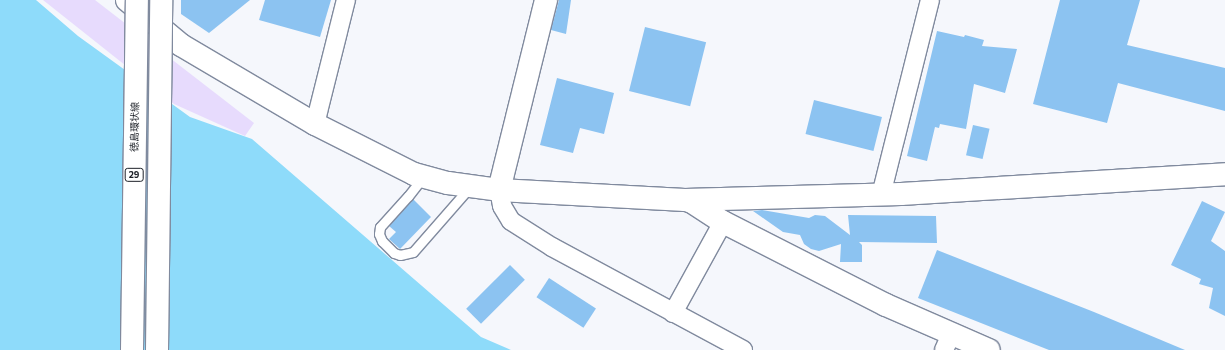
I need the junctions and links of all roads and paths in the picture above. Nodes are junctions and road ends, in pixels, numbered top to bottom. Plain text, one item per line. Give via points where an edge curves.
1 (161, 0) edge
2 (346, 0) edge
3 (546, 0) edge
4 (930, 0) edge
5 (137, 3) edge
6 (315, 124) junction
7 (1225, 174) edge
8 (422, 177) junction
9 (471, 186) junction
10 (499, 190) junction
11 (881, 195) junction
12 (686, 200) junction
13 (722, 222) junction
14 (673, 312) junction
15 (948, 342) edge
16 (132, 350) edge
17 (157, 350) edge
18 (743, 350) edge
19 (989, 350) edge

1 - 17 street, bridge
2 - 6 street
3 - 10 street
4 - 11 street
5 - 6 street via 181,45
5 - 16 street, 徳島環状線 / 29, bridge
6 - 8 street
7 - 11 street
8 - 9 street
8 - 9 lane via 380,227 378,234 382,241 400,255 413,252
9 - 10 street
10 - 12 street
10 - 14 street via 502,206 511,221 552,247
11 - 12 street
12 - 13 street
13 - 14 street
13 - 15 street via 886,305
14 - 18 street
15 - 19 street

